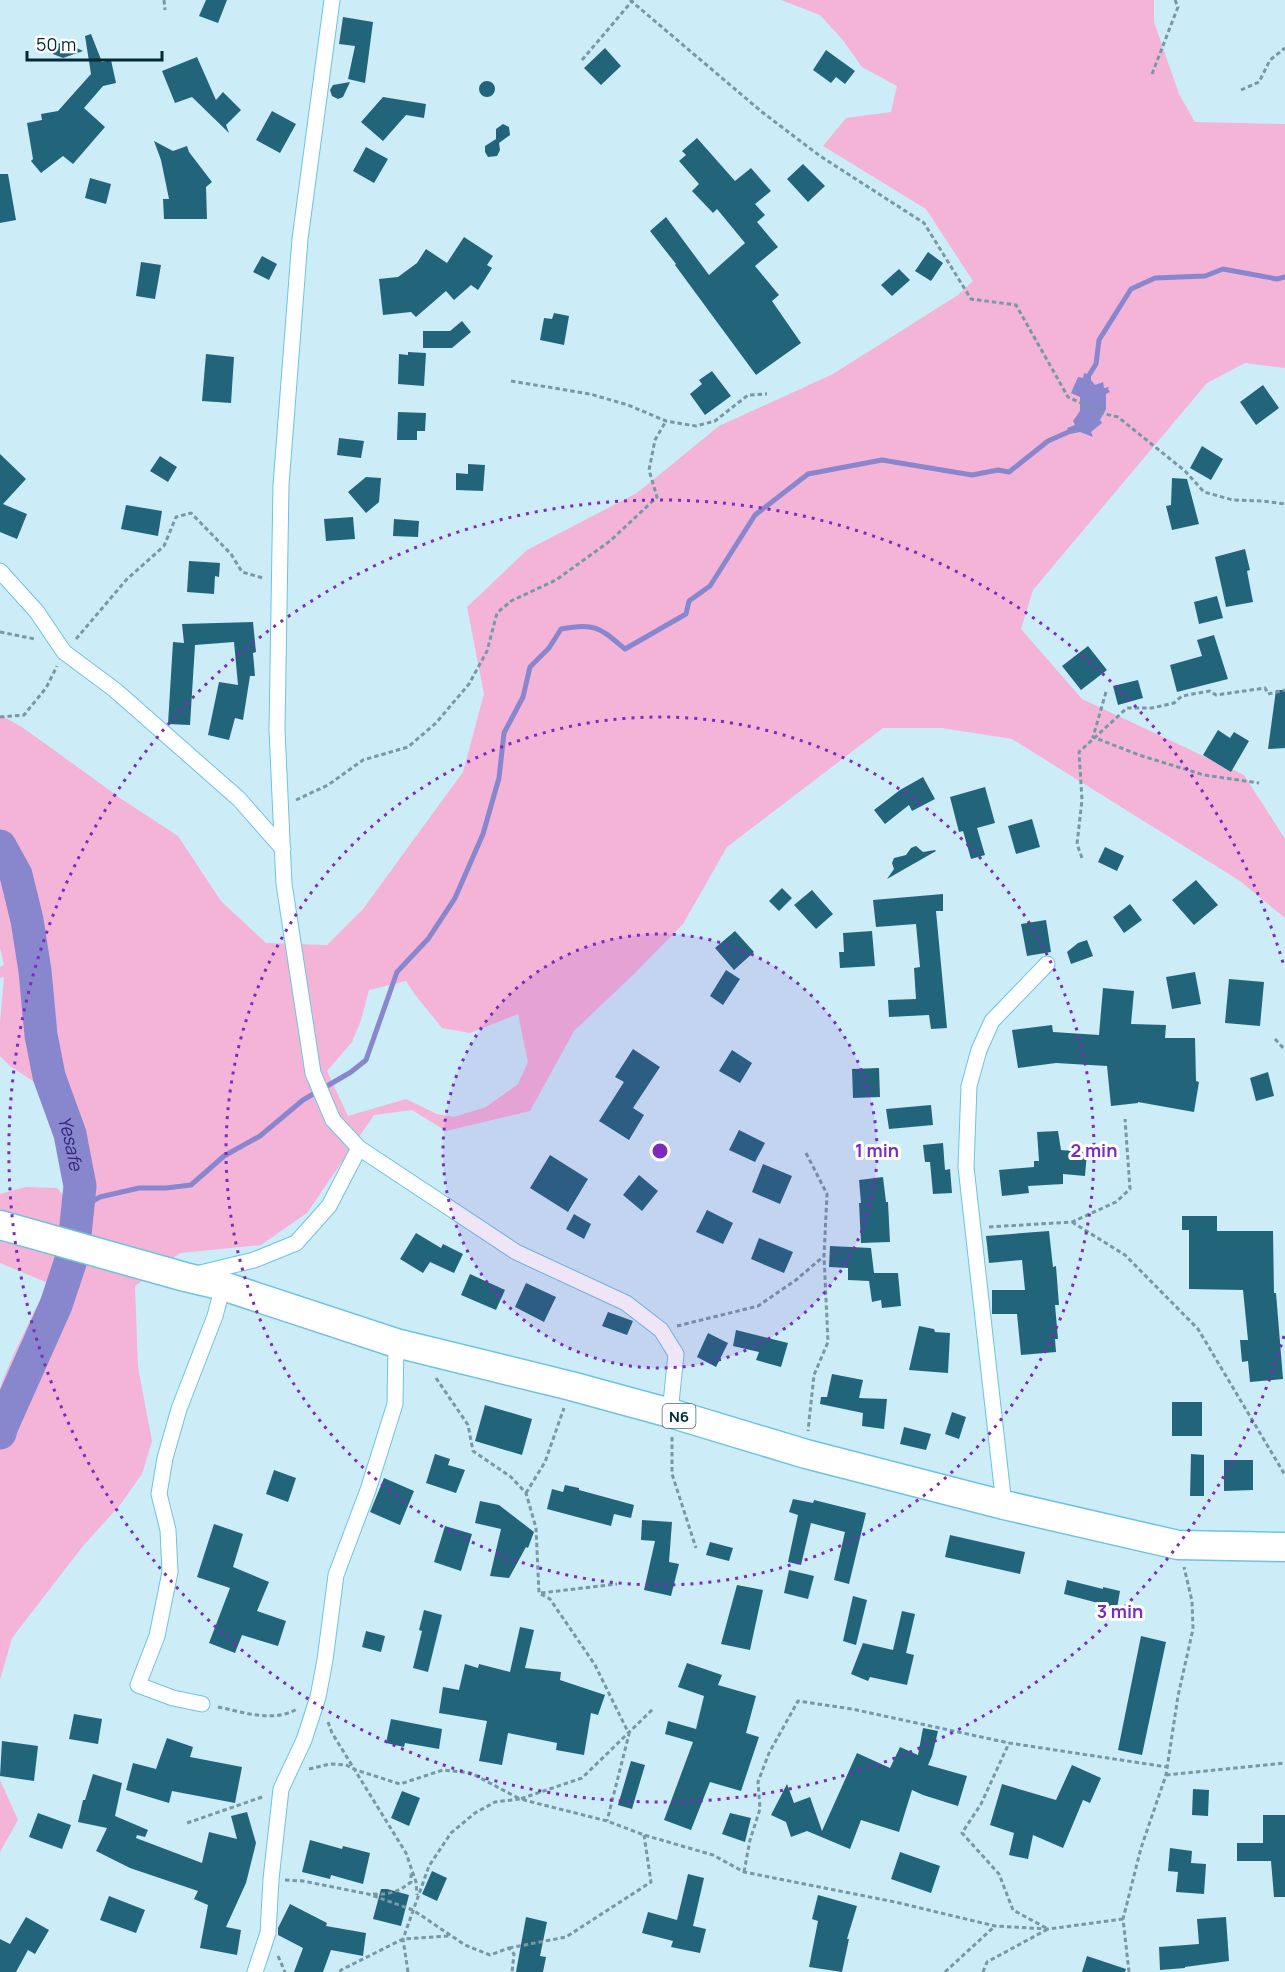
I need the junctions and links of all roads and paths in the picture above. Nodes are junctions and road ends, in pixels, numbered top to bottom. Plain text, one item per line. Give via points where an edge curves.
1 (164, 0) edge
2 (332, 0) edge
3 (1175, 0) edge
4 (632, 1) edge
5 (165, 10) dead end
6 (1285, 48) edge
7 (582, 60) dead end
8 (1152, 74) dead end
9 (1241, 90) dead end
10 (511, 381) dead end
11 (767, 394) dead end
12 (666, 421) junction
13 (1285, 504) edge
14 (0, 571) edge
15 (279, 582) junction
16 (0, 632) edge
17 (64, 652) junction
18 (1285, 690) edge
19 (1106, 692) dead end
20 (0, 717) edge
21 (1093, 737) junction
22 (1259, 783) dead end
23 (280, 807) junction
24 (282, 849) junction
25 (1082, 858) dead end
26 (1047, 964) dead end
27 (1275, 1039) dead end
28 (1285, 1050) edge
29 (1125, 1119) dead end
30 (359, 1148) junction
31 (806, 1153) dead end
32 (1072, 1222) junction
33 (0, 1225) edge
34 (972, 1228) junction
35 (824, 1256) junction
36 (185, 1277) junction
37 (223, 1286) junction
38 (661, 1330) junction
39 (396, 1342) junction
40 (435, 1376) dead end
41 (571, 1386) junction
42 (670, 1413) junction
43 (806, 1454) junction
44 (1285, 1475) edge
45 (526, 1493) junction
46 (1004, 1505) junction
47 (1178, 1545) junction
48 (1285, 1547) edge
49 (696, 1548) dead end
50 (617, 1584) dead end
51 (539, 1593) junction
52 (318, 1697) junction
53 (202, 1704) joint
54 (653, 1709) dead end
55 (629, 1734) junction
56 (1009, 1743) junction
57 (1285, 1763) edge
58 (1167, 1767) junction
59 (1166, 1775) junction
60 (400, 1784) dead end
61 (520, 1798) junction
62 (607, 1821) junction
63 (644, 1834) junction
64 (411, 1868) junction
65 (744, 1872) junction
66 (272, 1879) junction
67 (368, 1894) junction
68 (417, 1899) junction
69 (412, 1911) junction
70 (1123, 1919) junction
71 (995, 1926) junction
72 (1048, 1929) junction
73 (451, 1936) junction
74 (403, 1939) junction
75 (509, 1948) junction
76 (255, 1972) edge
77 (340, 1972) edge
78 (408, 1972) edge
79 (512, 1972) edge
80 (945, 1972) edge
81 (983, 1972) edge
82 (1129, 1972) edge

1 - 5 path
2 - 15 street via 300,238 281,485
3 - 8 path via 1178,7
4 - 7 path
4 - 13 path via 770,119 924,223 971,299 1016,305 1068,397 1118,417 1185,471 1204,492 1233,500
6 - 9 path via 1270,60 1259,82
10 - 12 path via 590,394
11 - 12 path via 748,395 715,421 696,426
12 - 23 path via 655,440 649,470 657,497 610,541 556,580 511,601 497,613 487,651 469,684 436,723 408,747 363,760 328,785
14 - 17 street via 37,612
15 - 17 path via 242,572 231,554 191,513 176,517 164,546 127,579
15 - 23 street
16 - 17 path via 31,637
17 - 20 path via 46,688 24,715
17 - 24 street via 115,690 239,799
18 - 21 path via 1268,694 1265,688 1215,695 1210,690 1152,708 1126,708
19 - 21 path
21 - 22 path via 1204,775
21 - 25 path via 1079,752 1082,801 1077,844
23 - 24 street
24 - 30 street via 313,1073 333,1120
26 - 34 street via 992,1021 969,1086 966,1167
27 - 28 path
29 - 32 path via 1130,1189 1116,1202
30 - 36 street via 329,1206 296,1243 254,1260
30 - 38 street via 516,1252 626,1303
31 - 35 path via 827,1194
32 - 34 path
32 - 44 path via 1125,1255 1198,1329
33 - 36 highway, N6
34 - 46 street
35 - 38 path via 758,1306
35 - 43 path via 828,1342 814,1375
36 - 37 highway, N6
37 - 39 highway, N6
37 - 53 street via 165,1458 159,1494 168,1530 170,1572 157,1636 138,1685
38 - 42 street via 676,1354
39 - 41 highway, N6
39 - 52 street via 395,1404 336,1575
40 - 45 path via 468,1425 473,1451 511,1477
41 - 42 highway, N6
41 - 45 path via 545,1462
42 - 43 highway, N6
42 - 49 path via 672,1474
43 - 46 highway, N6
45 - 51 path via 536,1528
46 - 47 highway, N6
47 - 48 highway, N6
47 - 58 path via 1192,1601 1193,1629
50 - 51 path
51 - 55 path via 550,1599 595,1665
52 - 53 path via 292,1712 268,1717
52 - 64 path via 332,1733 406,1853
52 - 66 street via 281,1789
54 - 55 path
55 - 61 path via 582,1778
55 - 62 path
56 - 58 path
56 - 65 path via 798,1701 758,1782 759,1809
56 - 72 path via 981,1804 962,1833 999,1874 1013,1910
57 - 59 path
58 - 59 path
59 - 70 path via 1141,1848
60 - 61 path via 442,1770 471,1773
61 - 62 path
61 - 68 path via 495,1802 475,1812 452,1833 429,1866
62 - 63 path
63 - 65 path via 713,1855
63 - 75 path via 651,1882 566,1937
64 - 67 path via 411,1882 399,1891
64 - 68 path
65 - 71 path
66 - 67 path
66 - 76 street via 268,1933
67 - 69 path
68 - 69 path
69 - 73 path
69 - 74 path
70 - 72 path
70 - 82 path
71 - 72 path
71 - 80 path
72 - 81 path via 987,1962
73 - 74 path
73 - 75 path via 490,1955
74 - 77 path
74 - 78 path
75 - 79 path via 514,1954

